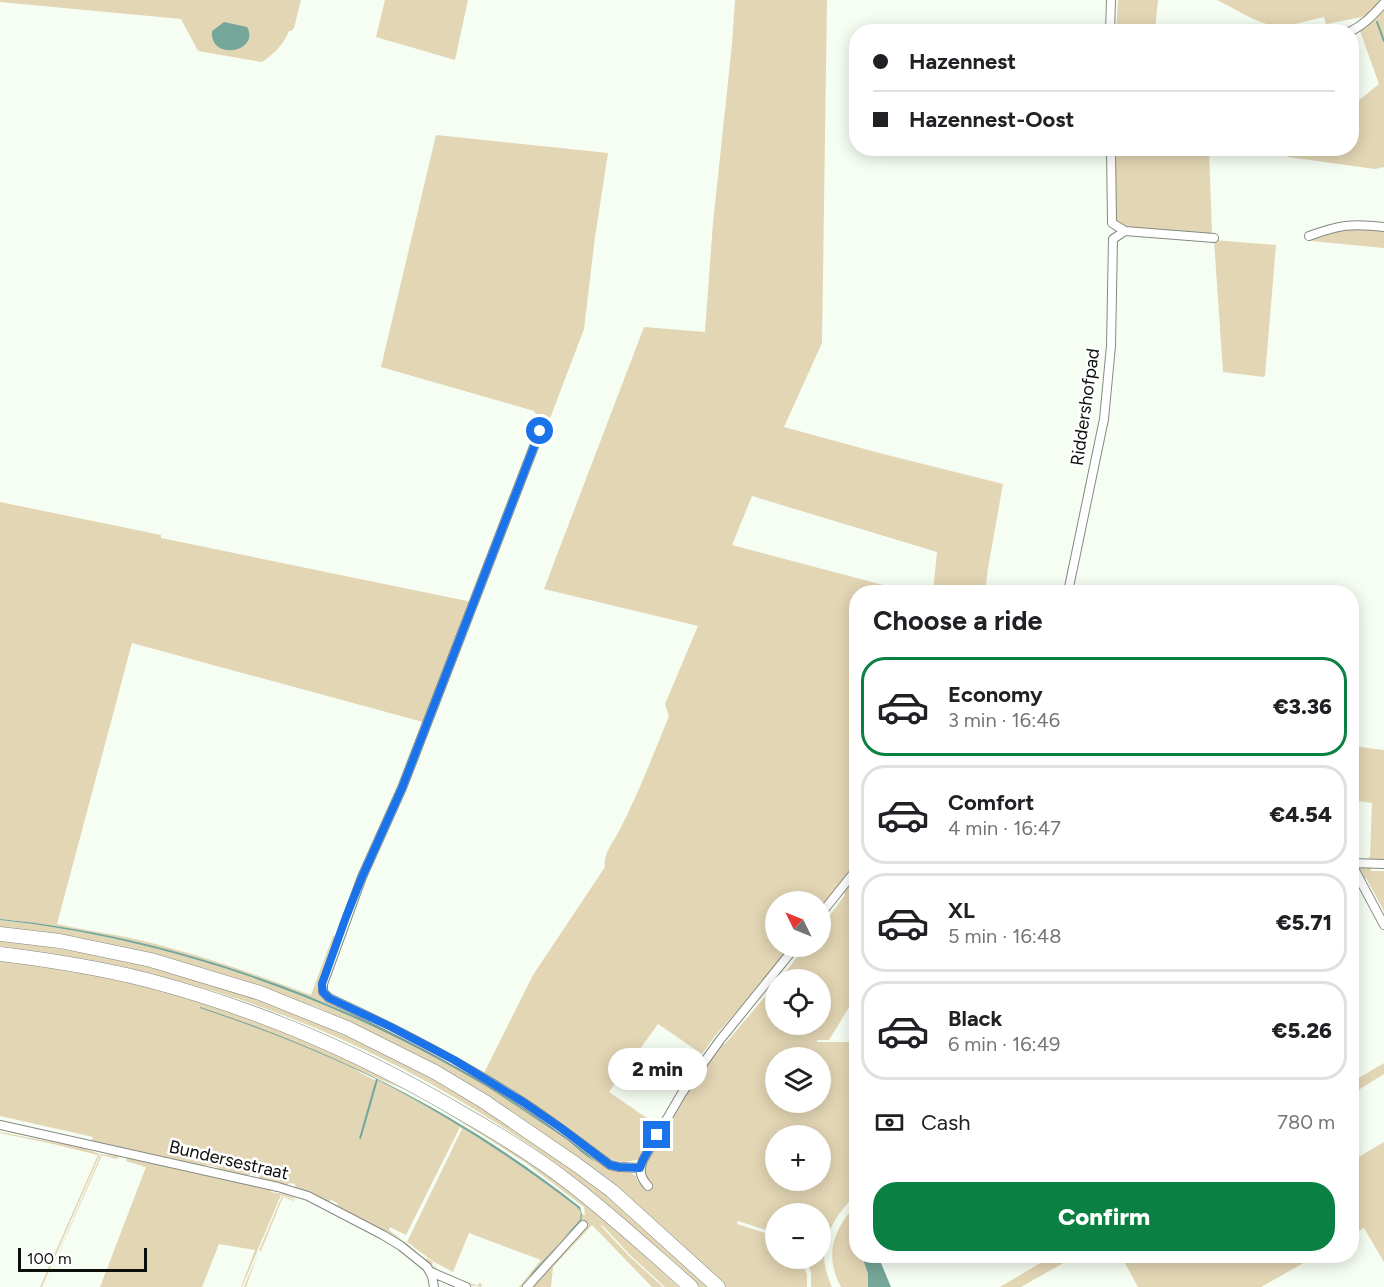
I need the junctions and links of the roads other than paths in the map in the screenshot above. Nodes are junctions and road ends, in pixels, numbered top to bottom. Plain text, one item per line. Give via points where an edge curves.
1 (1111, 0) edge
2 (1384, 3) edge
3 (1110, 24) edge
4 (1359, 26) edge
5 (1110, 156) edge
6 (1384, 227) edge
7 (1125, 231) junction
8 (1309, 236) dead end
9 (1214, 238) dead end
10 (540, 431) dead end
11 (1069, 585) edge
12 (1359, 864) edge
13 (1384, 864) edge
14 (1359, 877) edge
15 (849, 879) edge
16 (831, 901) edge
17 (1384, 925) edge
18 (0, 934) edge
19 (0, 954) edge
20 (787, 957) edge
21 (0, 1125) edge
22 (640, 1168) junction
23 (648, 1186) dead end
24 (583, 1226) dead end
25 (431, 1272) junction
26 (434, 1287) edge
27 (466, 1287) edge
28 (526, 1287) edge
29 (691, 1287) edge
30 (718, 1287) edge

1 - 3 street
2 - 4 street
5 - 7 street via 1112,223
6 - 8 street via 1339,226
7 - 9 street
7 - 11 street, Riddershofpad via 1113,239 1111,346 1105,410
10 - 22 street via 402,788 350,907 322,984 323,992 454,1060 523,1102 610,1165
12 - 13 street
14 - 17 street
15 - 16 street
18 - 30 main road via 60,941 151,960 260,993 347,1028 435,1072 559,1153 612,1191
19 - 29 main road via 57,961 147,980 252,1012 339,1048 497,1133 566,1180
20 - 22 street via 682,1093
21 - 25 street, Bundersestraat via 308,1196 383,1235
22 - 23 street
24 - 28 street
25 - 26 street
25 - 27 street, Bundersestraat

